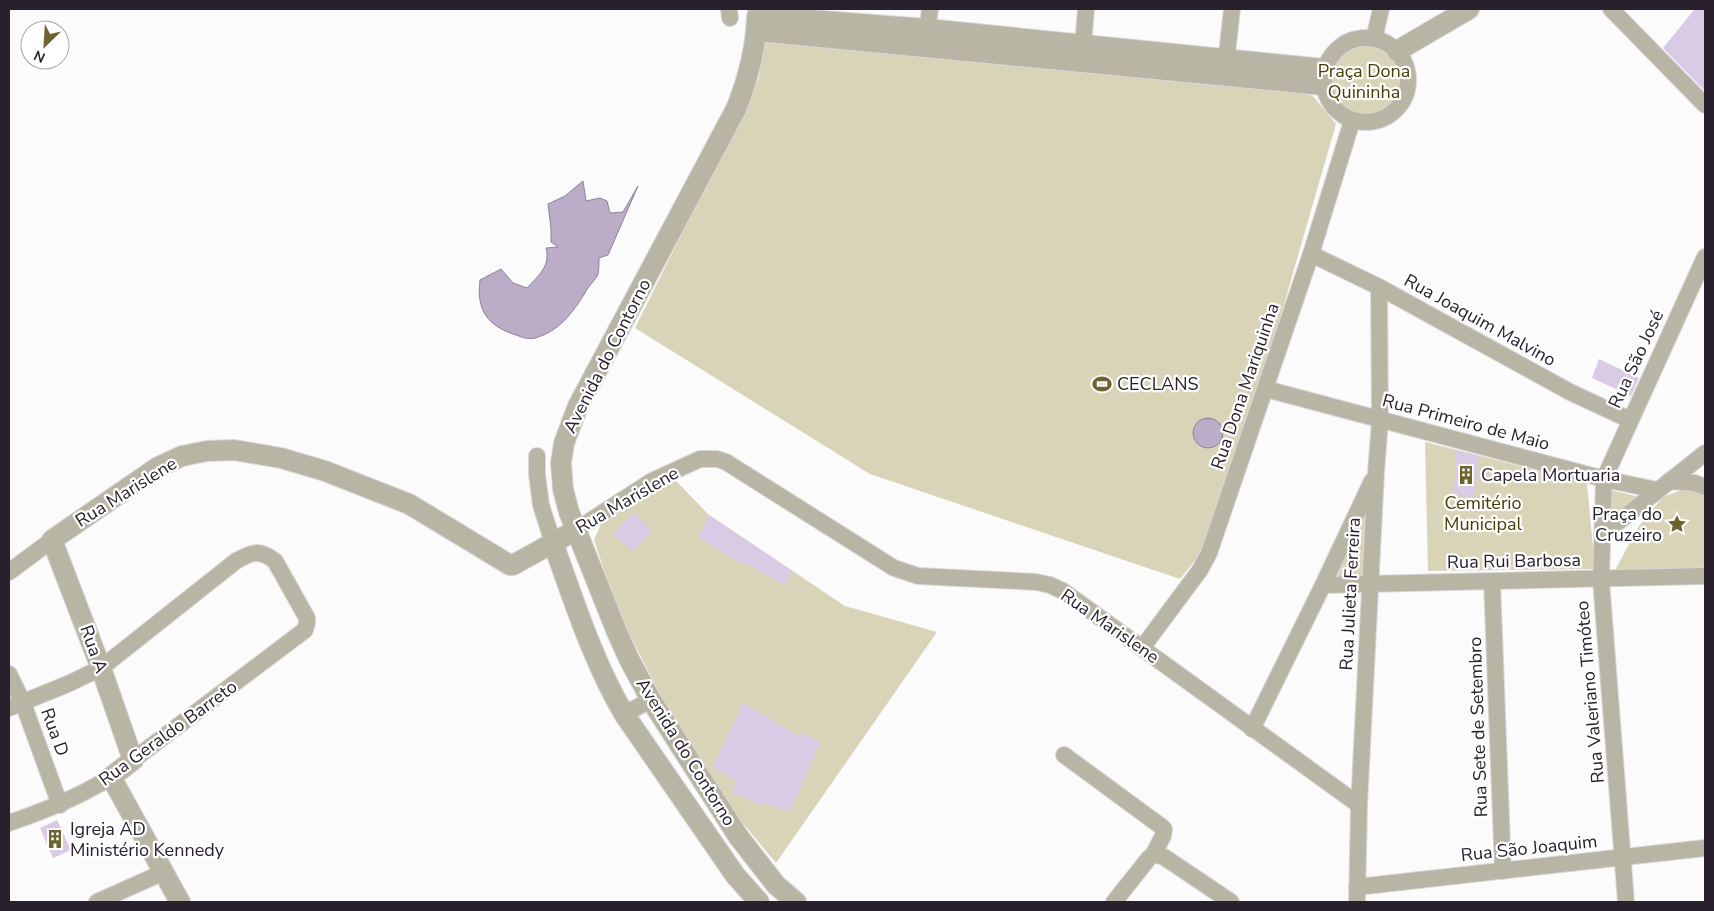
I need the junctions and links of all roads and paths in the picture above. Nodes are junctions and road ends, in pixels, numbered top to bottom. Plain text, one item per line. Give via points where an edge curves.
1 (930, 9) edge
2 (1086, 9) edge
3 (1232, 9) edge
4 (1381, 9) edge
5 (1469, 9) edge
6 (1611, 9) edge
7 (756, 18) edge
8 (926, 38) junction
9 (1374, 39) junction
10 (1397, 51) junction
11 (1082, 53) junction
12 (1225, 67) junction
13 (1324, 77) junction
14 (1705, 105) edge
15 (1352, 121) junction
16 (1311, 254) junction
17 (1705, 257) edge
18 (1378, 288) junction
19 (1266, 389) junction
20 (1630, 420) junction
21 (1380, 421) junction
22 (1705, 453) edge
23 (537, 456) dead end
24 (1376, 472) junction
25 (1604, 479) junction
26 (1663, 485) junction
27 (1705, 487) edge
28 (576, 530) junction
29 (1602, 535) junction
30 (52, 540) junction
31 (553, 544) junction
32 (9, 572) edge
33 (1705, 576) edge
34 (1601, 580) junction
35 (1492, 582) junction
36 (1371, 583) junction
37 (1323, 585) junction
38 (1142, 648) junction
39 (101, 668) junction
40 (9, 674) edge
41 (651, 700) junction
42 (16, 706) edge
43 (624, 714) junction
44 (1252, 729) junction
45 (1064, 755) dead end
46 (133, 760) junction
47 (112, 777) junction
48 (60, 805) junction
49 (1359, 805) junction
50 (9, 823) edge
51 (1705, 848) edge
52 (1151, 856) junction
53 (1623, 858) junction
54 (1503, 871) junction
55 (164, 872) junction
56 (1357, 895) edge
57 (97, 902) edge
58 (180, 902) edge
59 (759, 902) edge
60 (796, 902) edge
61 (1114, 902) edge
62 (1231, 902) edge
63 (1626, 902) edge

1 - 8 street
2 - 11 street
3 - 12 street
4 - 9 street
5 - 10 street
6 - 14 street
7 - 8 street
7 - 28 street, Avenida do Contorno via 747,82 736,109 571,422 560,462 563,489
8 - 11 street
9 - 10 street
9 - 13 street via 1349,41 1338,48 1330,57
10 - 15 street via 1408,76 1402,104 1380,121
11 - 12 street
12 - 13 street
13 - 15 street via 1326,97 1332,107
15 - 16 street, Rua Dona Mariquinha
16 - 18 street, Rua Joaquim Malvino
16 - 19 street, Rua Dona Mariquinha
17 - 20 street, Rua São José
18 - 20 street, Rua Joaquim Malvino via 1536,374
18 - 21 street, Rua Julieta Ferreira
19 - 21 street, Rua Primeiro de Maio
19 - 38 street, Rua Dona Mariquinha via 1205,562
20 - 25 street, Rua São José
21 - 24 street, Rua Julieta Ferreira
21 - 25 street, Rua Primeiro de Maio
22 - 26 street
23 - 31 street via 541,505
24 - 36 street, Rua Julieta Ferreira
24 - 37 street
25 - 26 street, Rua Primeiro de Maio
25 - 29 street, Rua Valeriano Timóteo
26 - 27 street via 1695,484
26 - 29 street
28 - 31 street, Rua Marislene
28 - 38 street, Rua Marislene via 652,481 700,459 717,459 894,568 918,576 1050,585
28 - 41 street, Avenida do Contorno via 616,630
29 - 34 street, Rua Valeriano Timóteo
30 - 31 street, Rua Marislene via 158,467 182,456 207,450 234,450 324,470 409,504 513,566
30 - 32 street, Rua Marislene
30 - 39 street, Rua A
31 - 43 street via 599,666
33 - 34 street, Rua Rui Barbosa
34 - 35 street, Rua Rui Barbosa
34 - 53 street, Rua Valeriano Timóteo
35 - 36 street, Rua Rui Barbosa
35 - 54 street, Rua Sete de Setembro
36 - 37 street, Rua Rui Barbosa
36 - 49 street, Rua Julieta Ferreira
37 - 44 street
38 - 44 street, Rua Marislene
39 - 42 street
39 - 46 street, Rua A
39 - 46 street, Rua Geraldo Barreto via 249,554 258,552 275,561 307,618 302,633
40 - 42 street, Rua D
41 - 43 street
41 - 60 street, Avenida do Contorno via 758,863
42 - 48 street, Rua D
43 - 59 street via 735,875
44 - 49 street, Rua Marislene
45 - 52 street via 1162,827 1164,836
46 - 47 street, Rua Geraldo Barreto
47 - 48 street, Rua Geraldo Barreto
47 - 55 street
48 - 50 street, Rua Geraldo Barreto
49 - 56 street, Rua Julieta Ferreira
51 - 53 street, Rua São Joaquim
52 - 61 street
52 - 62 street via 1164,857
53 - 54 street, Rua São Joaquim
53 - 63 street, Rua Valeriano Timóteo
54 - 56 street, Rua São Joaquim
55 - 57 street
55 - 58 street

